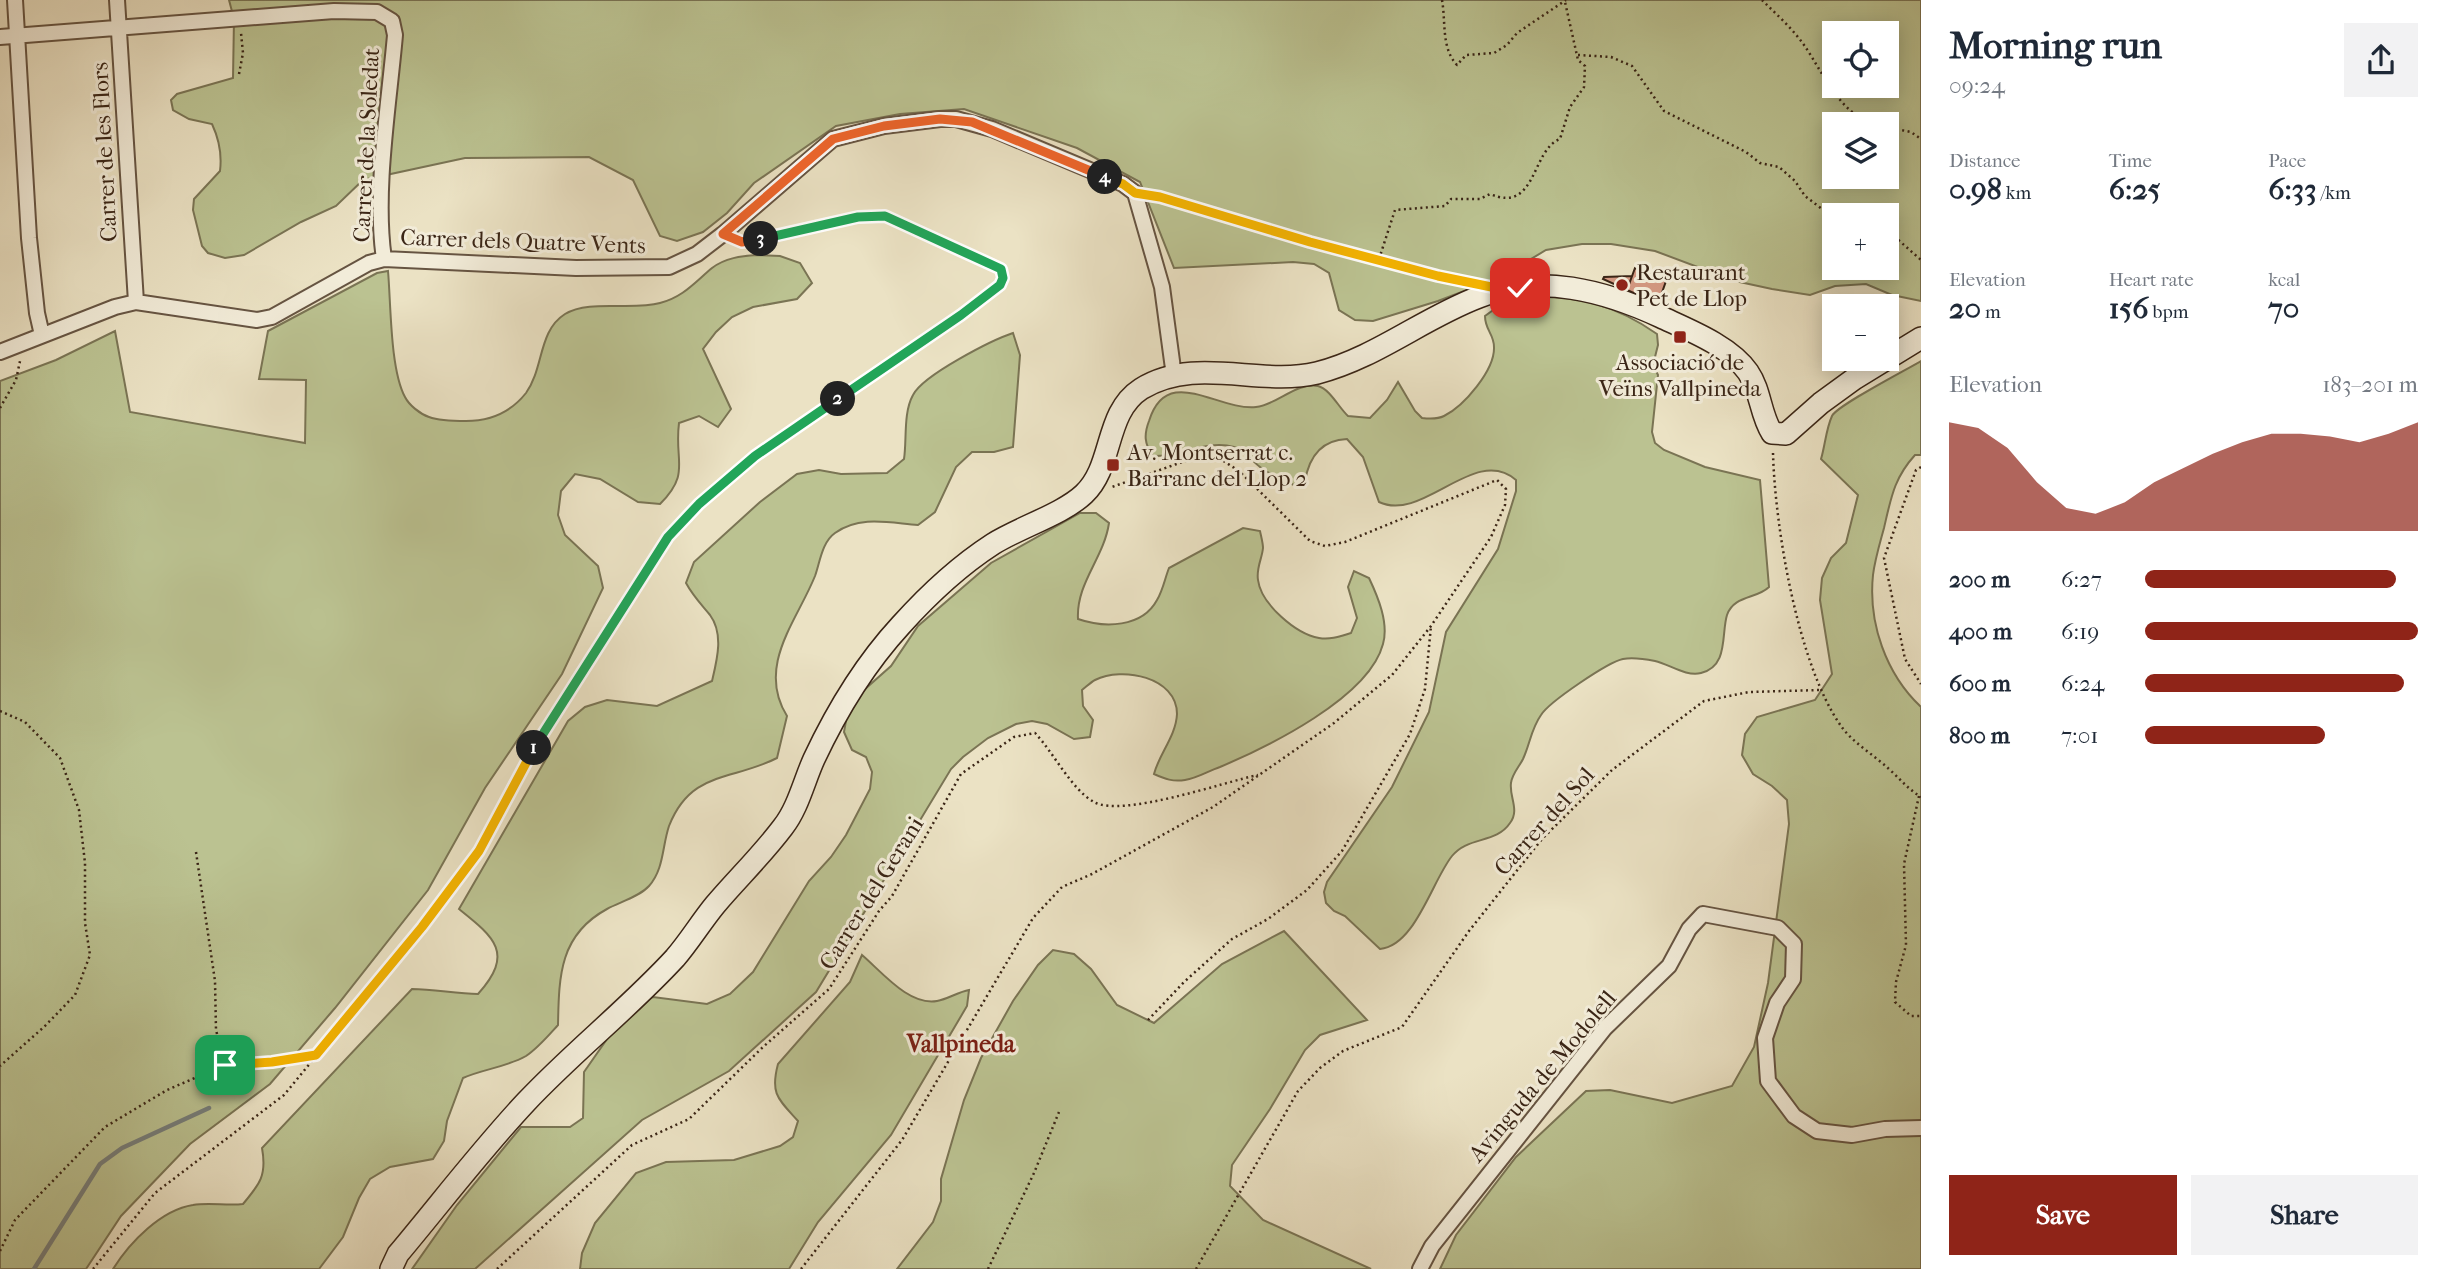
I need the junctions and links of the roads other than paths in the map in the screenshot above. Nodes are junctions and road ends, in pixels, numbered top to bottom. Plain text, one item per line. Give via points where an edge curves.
1 (15, 0) edge
2 (117, 0) edge
3 (119, 27) junction
4 (18, 36) junction
5 (0, 37) edge
6 (384, 259) junction
7 (136, 302) junction
8 (42, 335) junction
9 (1921, 338) edge
10 (0, 352) edge
11 (1174, 376) junction
12 (1921, 1128) edge
13 (391, 1269) edge
14 (1420, 1269) edge

1 - 4 street
2 - 3 street, Carrer de les Flors
3 - 4 street
3 - 6 street, Carrer de la Soledat via 334,11 377,12 392,21 395,35 380,232
3 - 7 street, Carrer de les Flors
4 - 5 street
4 - 8 street via 29,238
6 - 7 street, Carrer dels Quatre Vents via 272,317 257,320
6 - 11 street, Carrer dels Quatre Vents via 502,266 669,267 684,262 723,234 833,139 884,126 956,119 992,129 1135,193 1162,288
7 - 8 street, Carrer dels Quatre Vents
8 - 10 street, Carrer dels Quatre Vents
9 - 11 street via 1821,403 1786,434 1772,433 1757,387 1734,357 1641,308 1566,287 1520,288 1477,297 1345,365 1312,374
11 - 13 street via 1143,388 1122,408 1103,462 1082,496 994,543 953,573 866,664 816,756 788,821 676,957 525,1103 398,1254
12 - 14 street, Avinguda de Modolell via 1852,1135 1817,1131 1794,1116 1768,1081 1765,1038 1777,1003 1793,979 1794,944 1778,928 1703,915 1689,929 1669,966 1605,1028 1432,1246

